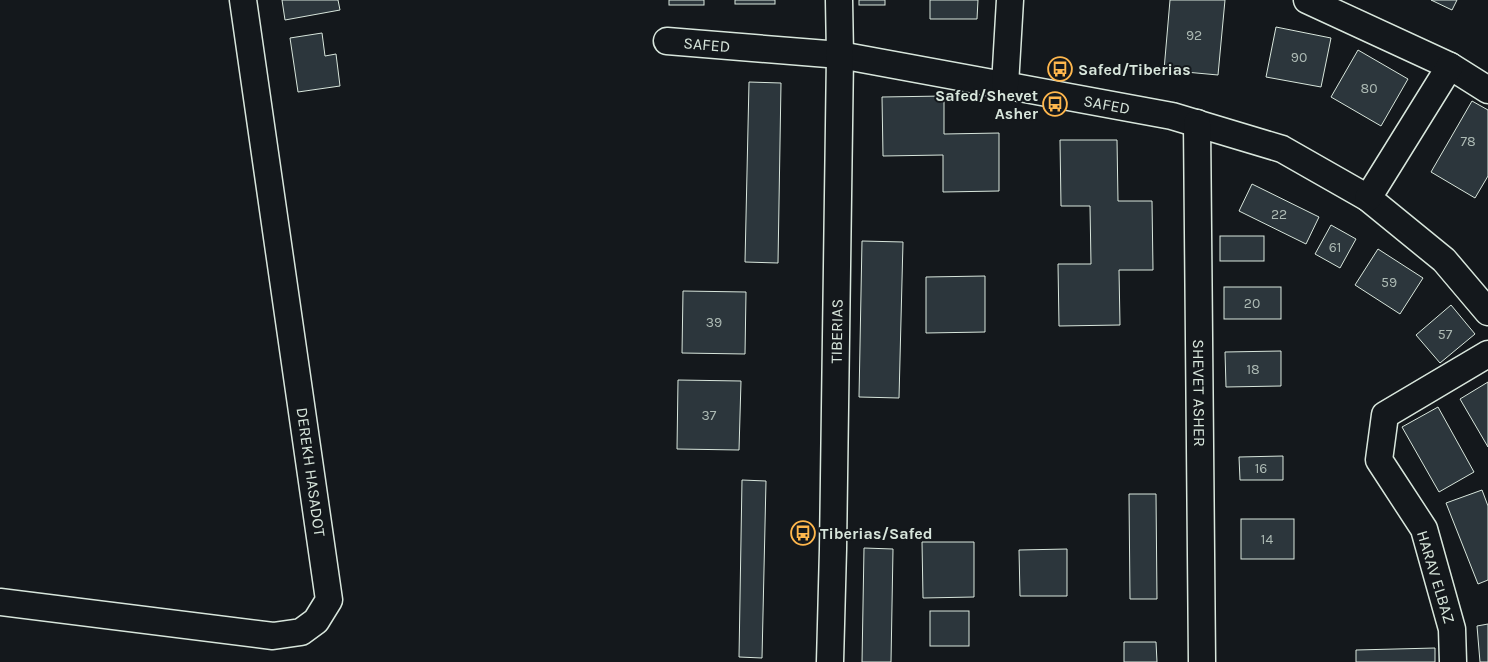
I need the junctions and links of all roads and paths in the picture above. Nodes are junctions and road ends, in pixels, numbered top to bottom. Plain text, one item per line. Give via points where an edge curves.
1 (243, 0) edge
2 (839, 0) edge
3 (1010, 0) edge
4 (1307, 0) edge
5 (667, 42) dead end
6 (840, 55) junction
7 (1450, 66) junction
8 (1005, 85) junction
9 (1488, 90) edge
10 (1197, 123) junction
11 (1368, 198) junction
12 (1488, 312) edge
13 (1488, 354) edge
14 (0, 602) edge
15 (830, 662) edge
16 (1202, 662) edge
17 (1453, 662) edge

1 - 14 street, DEREKH HASADOT via 330,600 316,621 301,632 273,636
2 - 6 street, TIBERIAS
3 - 8 street
4 - 7 street
5 - 6 street, SAFED
6 - 8 street, SAFED
6 - 15 street, TIBERIAS
7 - 9 street
7 - 11 street
8 - 10 street, SAFED
10 - 11 street, SAFED via 1282,150
10 - 16 street, SHEVET ASHER
11 - 12 street, SAFED via 1444,260
13 - 17 street, HARAV ELBAZ via 1385,415 1380,451 1379,460 1424,529 1452,629

